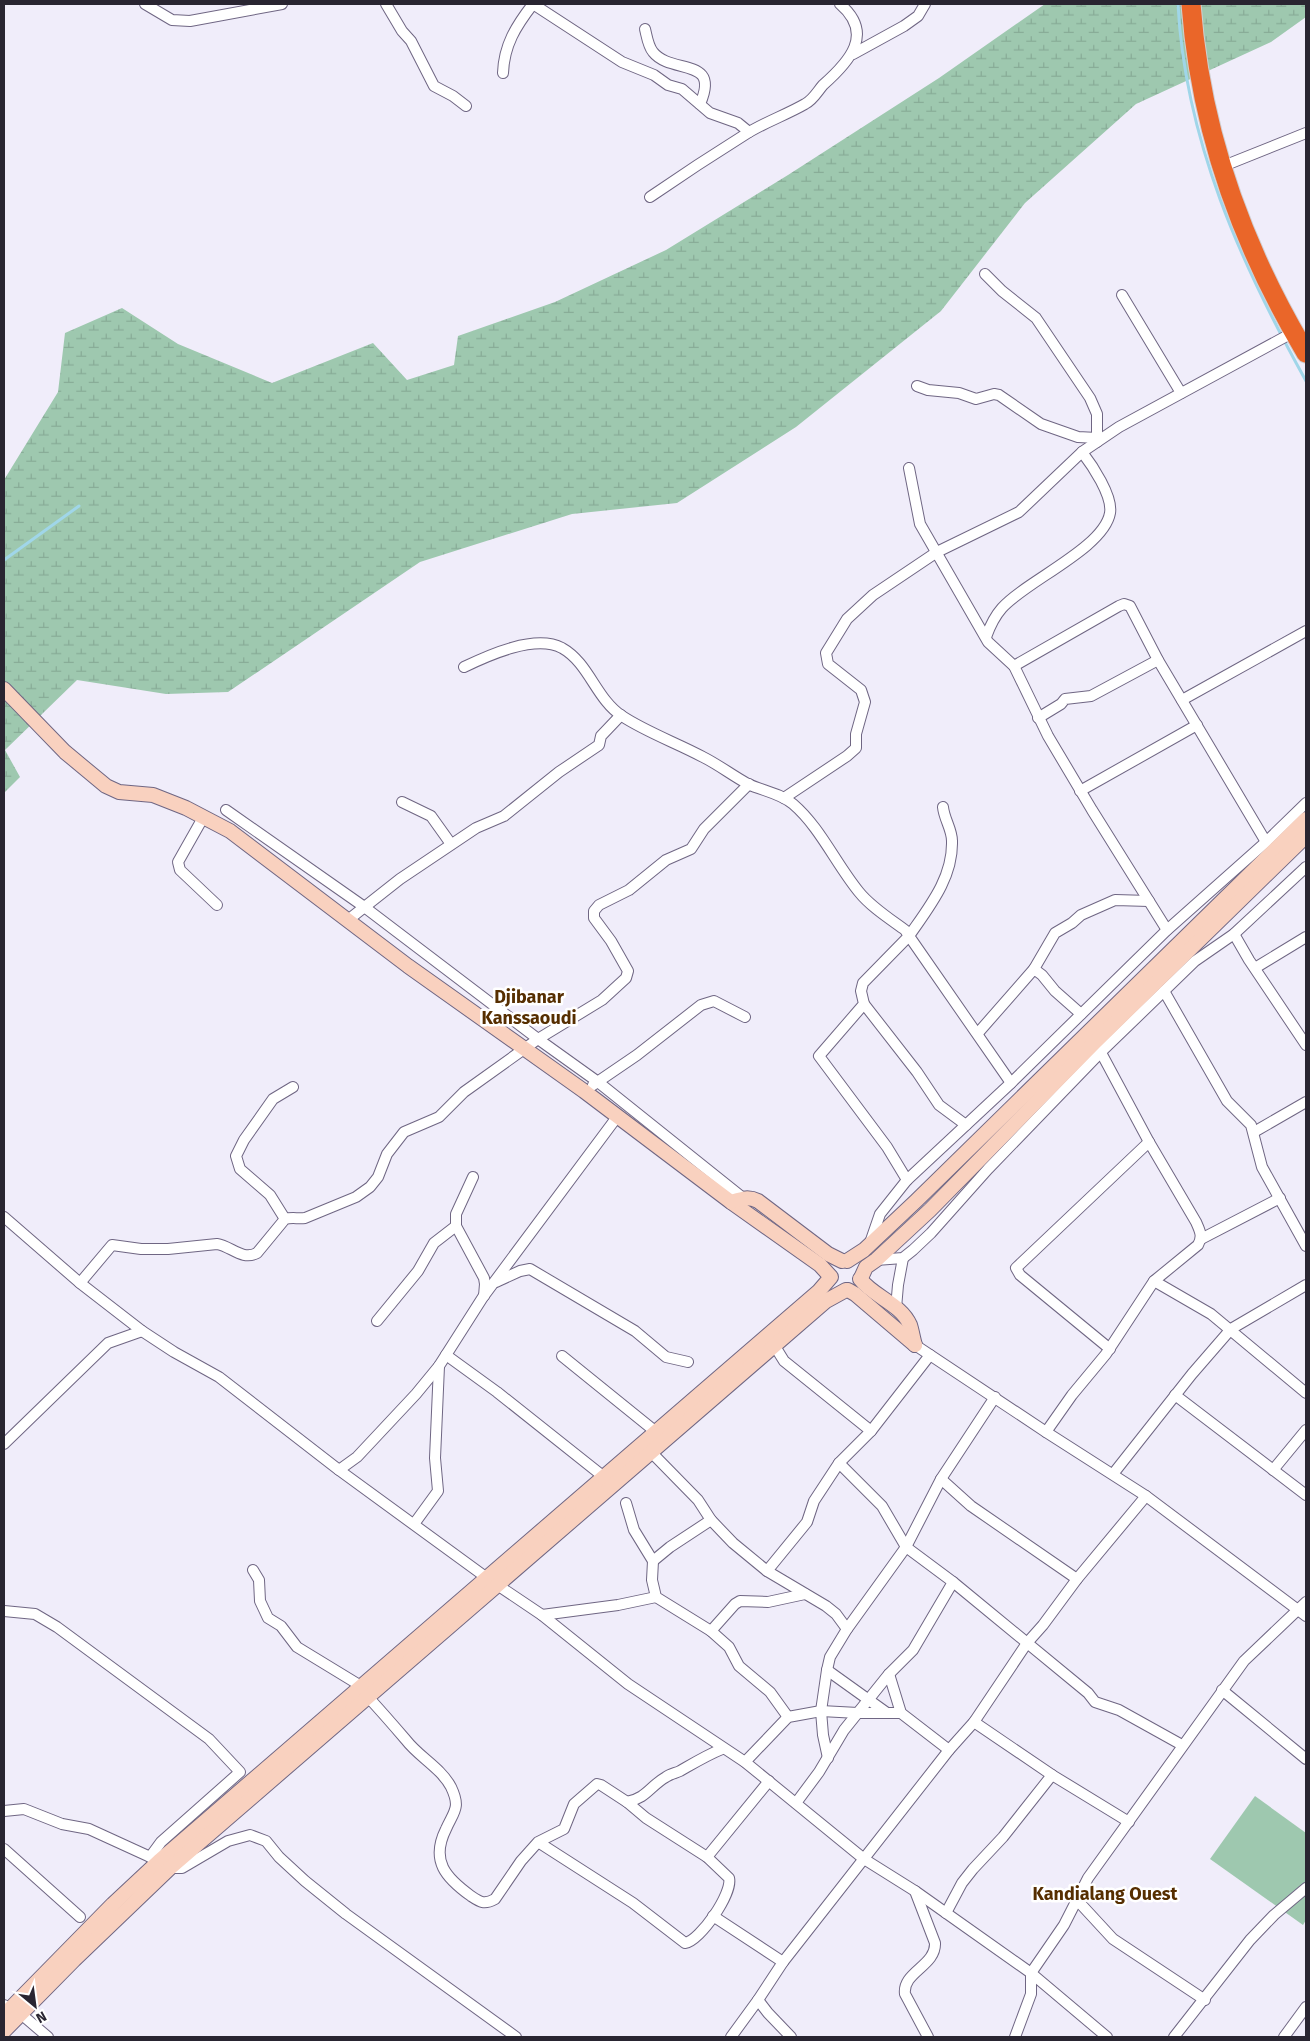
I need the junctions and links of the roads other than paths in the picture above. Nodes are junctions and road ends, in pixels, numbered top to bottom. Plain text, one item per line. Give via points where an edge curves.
1 (145, 4) edge
2 (282, 4) edge
3 (386, 4) edge
4 (533, 4) edge
5 (840, 4) edge
6 (925, 4) edge
7 (1191, 4) edge
8 (645, 30) dead end
9 (853, 54) junction
10 (503, 73) dead end
11 (700, 104) junction
12 (466, 106) dead end
13 (749, 132) junction
14 (1306, 133) edge
15 (1221, 167) junction
16 (650, 197) dead end
17 (985, 274) dead end
18 (1122, 295) dead end
19 (1294, 332) junction
20 (1306, 353) edge
21 (918, 386) dead end
22 (1181, 394) junction
23 (1097, 440) junction
24 (1082, 452) junction
25 (909, 468) dead end
26 (937, 552) junction
27 (1306, 631) edge
28 (986, 638) junction
29 (1158, 660) junction
30 (1014, 666) junction
31 (464, 667) dead end
32 (4, 689) edge
33 (1182, 700) junction
34 (621, 715) junction
35 (1038, 718) junction
36 (1197, 725) junction
37 (750, 784) junction
38 (1080, 792) junction
39 (784, 798) junction
40 (402, 802) dead end
41 (1306, 803) edge
42 (943, 807) dead end
43 (226, 810) dead end
44 (204, 816) junction
45 (1306, 819) edge
46 (1306, 836) edge
47 (1266, 842) junction
48 (451, 844) junction
49 (1306, 867) edge
50 (1149, 901) junction
51 (217, 905) dead end
52 (363, 906) junction
53 (348, 920) junction
54 (1167, 930) junction
55 (1234, 934) junction
56 (909, 936) junction
57 (1306, 937) edge
58 (1255, 968) junction
59 (1034, 969) junction
60 (1164, 991) junction
61 (864, 1004) junction
62 (1081, 1014) junction
63 (745, 1017) dead end
64 (978, 1033) junction
65 (538, 1039) junction
66 (1306, 1044) edge
67 (1098, 1047) junction
68 (523, 1050) junction
69 (598, 1082) junction
70 (1011, 1082) junction
71 (293, 1087) dead end
72 (584, 1091) junction
73 (1306, 1102) edge
74 (617, 1117) junction
75 (966, 1125) junction
76 (1254, 1132) junction
77 (1148, 1142) junction
78 (473, 1177) dead end
79 (907, 1180) junction
80 (1280, 1198) junction
81 (737, 1200) junction
82 (916, 1201) junction
83 (930, 1210) junction
84 (4, 1216) edge
85 (286, 1218) junction
86 (456, 1226) junction
87 (1201, 1239) junction
88 (869, 1244) junction
89 (1306, 1246) edge
90 (903, 1258) junction
91 (876, 1260) junction
92 (844, 1261) junction
93 (831, 1277) junction
94 (861, 1278) junction
95 (1154, 1281) junction
96 (495, 1282) junction
97 (80, 1283) junction
98 (1306, 1285) edge
99 (847, 1290) junction
100 (484, 1298) junction
101 (896, 1308) junction
102 (377, 1321) dead end
103 (1230, 1329) junction
104 (142, 1332) junction
105 (771, 1341) junction
106 (915, 1345) junction
107 (1110, 1349) junction
108 (446, 1355) junction
109 (930, 1355) junction
110 (562, 1356) dead end
111 (688, 1362) dead end
112 (439, 1366) junction
113 (1306, 1393) edge
114 (1175, 1395) junction
115 (995, 1397) junction
116 (1306, 1430) edge
117 (871, 1431) junction
118 (656, 1432) junction
119 (1046, 1432) junction
120 (4, 1444) edge
121 (652, 1452) junction
122 (839, 1463) junction
123 (339, 1470) junction
124 (1273, 1470) junction
125 (1113, 1474) junction
126 (604, 1477) junction
127 (941, 1480) junction
128 (1306, 1495) edge
129 (1146, 1496) junction
130 (626, 1503) dead end
131 (711, 1520) junction
132 (414, 1524) junction
133 (906, 1547) junction
134 (653, 1561) junction
135 (253, 1570) dead end
136 (767, 1571) junction
137 (1077, 1578) junction
138 (492, 1581) junction
139 (953, 1582) junction
140 (805, 1594) junction
141 (656, 1597) junction
142 (1304, 1609) edge
143 (4, 1612) edge
144 (542, 1615) junction
145 (847, 1629) junction
146 (711, 1631) junction
147 (1026, 1643) junction
148 (827, 1670) junction
149 (889, 1674) junction
150 (1222, 1690) junction
151 (365, 1692) junction
152 (868, 1700) junction
153 (821, 1711) junction
154 (900, 1712) junction
155 (858, 1713) junction
156 (887, 1713) junction
157 (788, 1717) junction
158 (974, 1722) junction
159 (1182, 1745) junction
160 (722, 1748) junction
161 (950, 1750) junction
162 (828, 1758) junction
163 (1306, 1759) edge
164 (745, 1762) junction
165 (240, 1772) junction
166 (1052, 1775) junction
167 (769, 1781) junction
168 (248, 1784) junction
169 (627, 1802) junction
170 (796, 1803) junction
171 (4, 1811) edge
172 (1129, 1822) junction
173 (538, 1842) junction
174 (4, 1849) edge
175 (706, 1857) junction
176 (864, 1859) junction
177 (160, 1862) junction
178 (1306, 1888) edge
179 (915, 1891) junction
180 (1077, 1900) junction
181 (946, 1913) junction
182 (714, 1916) junction
183 (80, 1917) dead end
184 (782, 1962) junction
185 (1031, 1973) junction
186 (758, 2000) junction
187 (1205, 2000) junction
188 (1306, 2007) edge
189 (10, 2011) edge
190 (4, 2032) edge
191 (48, 2037) edge
192 (516, 2037) edge
193 (731, 2037) edge
194 (791, 2037) edge
195 (928, 2037) edge
196 (1015, 2037) edge
197 (1107, 2037) edge
198 (1174, 2037) edge
199 (1284, 2037) edge

1 - 2 street via 172,20 190,21
3 - 12 street via 411,41 434,86
4 - 10 street via 508,43 503,56
4 - 11 street via 622,62 668,86 682,89
5 - 9 street via 857,28
6 - 9 street via 918,16 904,26
7 - 15 highway via 1202,94
8 - 11 street via 649,46 656,55 675,65 695,69 701,75 706,86
9 - 13 street via 806,104
11 - 13 street via 710,113 738,123
13 - 16 street
14 - 15 street
15 - 19 highway via 1243,229
17 - 23 street via 1036,318 1085,390 1097,414
18 - 22 street
19 - 20 highway
19 - 22 street
21 - 23 street via 976,399 999,395 1041,424
22 - 23 street
23 - 24 street
24 - 26 street via 1020,512
24 - 28 street via 1097,473 1109,504 1111,512 1103,529 1066,561 1004,606 992,621
25 - 26 street via 920,524
26 - 28 street
26 - 39 street via 873,595 847,619 835,636 827,650 826,660 861,690 865,702 856,734 856,748
27 - 33 street
28 - 30 street
29 - 30 street via 1130,606 1124,604
29 - 33 street
29 - 35 street via 1091,696 1065,699
30 - 35 street
31 - 34 street via 519,646 534,644 562,648 579,663 604,699
32 - 44 main road via 65,752 106,786 119,792 153,795
33 - 36 street
34 - 37 street
34 - 48 street via 593,750 559,772 504,816
35 - 38 street
36 - 38 street
36 - 47 street
37 - 39 street
37 - 65 street via 704,830 691,849 666,860 629,890 594,911 594,918 611,941 628,974 602,1000
38 - 50 street
39 - 56 street via 812,824 864,897
40 - 48 street via 431,816
41 - 47 street
42 - 56 street via 952,837 949,868 938,893
43 - 52 street
44 - 51 street via 178,862 180,870
44 - 53 main road via 230,831
45 - 82 main road
46 - 67 main road
47 - 54 street
48 - 52 street
49 - 55 street
50 - 54 street
50 - 59 street via 1115,900 1081,915 1055,933
52 - 53 street
52 - 65 street
53 - 68 main road
54 - 62 street
55 - 58 street
55 - 60 street via 1195,961
56 - 61 street via 863,983
56 - 64 street
57 - 58 street
58 - 66 street
59 - 62 street
59 - 64 street
60 - 67 street
60 - 76 street via 1227,1101
61 - 75 street via 939,1105
61 - 79 street via 819,1056 887,1147
62 - 70 street
63 - 69 street via 714,1001 701,1005
64 - 70 street
65 - 68 street
65 - 69 street
67 - 77 street
67 - 83 main road
67 - 90 street via 931,1233
68 - 72 main road
68 - 85 street via 464,1092 439,1116 404,1132 387,1154 378,1177 356,1197 305,1218
69 - 72 street
69 - 81 street
70 - 75 street
71 - 85 street via 272,1099 236,1156 240,1169 270,1195
72 - 74 main road
73 - 76 street
74 - 81 main road
74 - 96 street
75 - 79 street
76 - 80 street via 1262,1167
77 - 87 street via 1196,1222
77 - 107 street via 1016,1268 1020,1275
78 - 86 street via 456,1214
79 - 88 street via 880,1214
80 - 87 street
80 - 89 street
81 - 92 main road via 751,1198 758,1201 828,1254
81 - 93 main road
82 - 83 main road
82 - 88 main road
83 - 91 main road
84 - 97 street
85 - 97 street via 252,1256 217,1244 168,1249 112,1244
86 - 100 street via 484,1278
86 - 102 street via 434,1243 418,1270
87 - 95 street
88 - 92 main road
90 - 91 street
90 - 101 street
91 - 94 main road via 866,1267
92 - 93 main road via 834,1267
92 - 94 main road via 856,1265
93 - 99 main road via 835,1286
93 - 105 main road
94 - 99 main road via 856,1286
94 - 101 main road via 867,1288
95 - 103 street via 1211,1314
95 - 107 street
96 - 100 street
96 - 111 street via 530,1269 635,1331 666,1357
97 - 104 street
98 - 103 street
99 - 105 main road via 826,1301
99 - 106 main road
100 - 108 street
101 - 106 main road via 909,1324
103 - 113 street
103 - 114 street
104 - 120 street via 108,1343
104 - 123 street via 219,1377
105 - 117 street via 784,1361
105 - 118 main road
105 - 121 main road
106 - 109 street
107 - 119 street
108 - 112 street
108 - 126 street
109 - 115 street
109 - 117 street
110 - 118 street
112 - 123 street via 357,1457
112 - 132 street via 435,1458 438,1491
114 - 124 street
114 - 125 street
115 - 119 street
115 - 127 street
116 - 124 street
117 - 122 street
118 - 126 main road
119 - 125 street
121 - 131 street via 698,1500
121 - 138 main road
122 - 133 street via 882,1506
122 - 136 street via 814,1501 807,1522
123 - 132 street
124 - 128 street
125 - 129 street
126 - 138 main road
127 - 133 street
127 - 137 street via 971,1506
129 - 137 street
129 - 142 street
130 - 134 street via 634,1530
131 - 134 street
131 - 136 street
132 - 138 street
133 - 139 street
133 - 145 street
134 - 141 street via 652,1580
135 - 151 street via 259,1580 260,1600 268,1618 281,1626 297,1647
136 - 140 street
137 - 147 street
138 - 144 street
138 - 151 main road
139 - 147 street
139 - 149 street via 913,1650
140 - 145 street via 836,1614
140 - 146 street via 768,1602 740,1601
141 - 144 street
141 - 146 street
142 - 150 street via 1244,1661
143 - 165 street via 36,1614 57,1627 209,1739
144 - 160 street via 628,1684
145 - 148 street via 830,1657
146 - 157 street via 729,1647 739,1666 770,1692
147 - 158 street
147 - 159 street via 1088,1693 1094,1702 1119,1710
148 - 152 street
148 - 153 street
149 - 152 street
149 - 154 street
150 - 159 street
150 - 163 street
151 - 168 main road
151 - 173 street via 406,1741 450,1785 455,1797 455,1816 440,1844 440,1860 453,1883 481,1903 488,1903 495,1899
151 - 177 main road
152 - 155 street
152 - 156 street
153 - 155 street
153 - 157 street
153 - 162 street
154 - 156 street
154 - 161 street
155 - 156 street
155 - 162 street
157 - 164 street
158 - 161 street
158 - 166 street
159 - 172 street
160 - 164 street
160 - 169 street via 663,1778 637,1800
161 - 176 street
162 - 170 street
164 - 167 street
165 - 168 street
165 - 177 street via 161,1842
166 - 172 street
166 - 181 street via 962,1883
167 - 170 street
167 - 175 street
168 - 177 main road
169 - 173 street via 597,1784 574,1804 564,1829
169 - 175 street
170 - 176 street
171 - 177 street via 24,1809 62,1824 89,1829
172 - 180 street via 1088,1878
173 - 182 street via 633,1903 685,1943 695,1939
174 - 183 street
175 - 182 street via 729,1878 731,1884
176 - 179 street
176 - 184 street
177 - 189 main road
177 - 192 street via 182,1868 228,1841 250,1835 266,1841 305,1881 346,1914
178 - 187 street via 1250,1940
179 - 181 street
179 - 195 street via 935,1950 932,1958 906,1982 904,1988
180 - 185 street
180 - 187 street via 1113,1939
181 - 185 street
182 - 184 street
184 - 186 street
185 - 196 street via 1031,1994
185 - 197 street
186 - 193 street
186 - 194 street
187 - 198 street
188 - 199 street
189 - 190 main road
189 - 191 street

